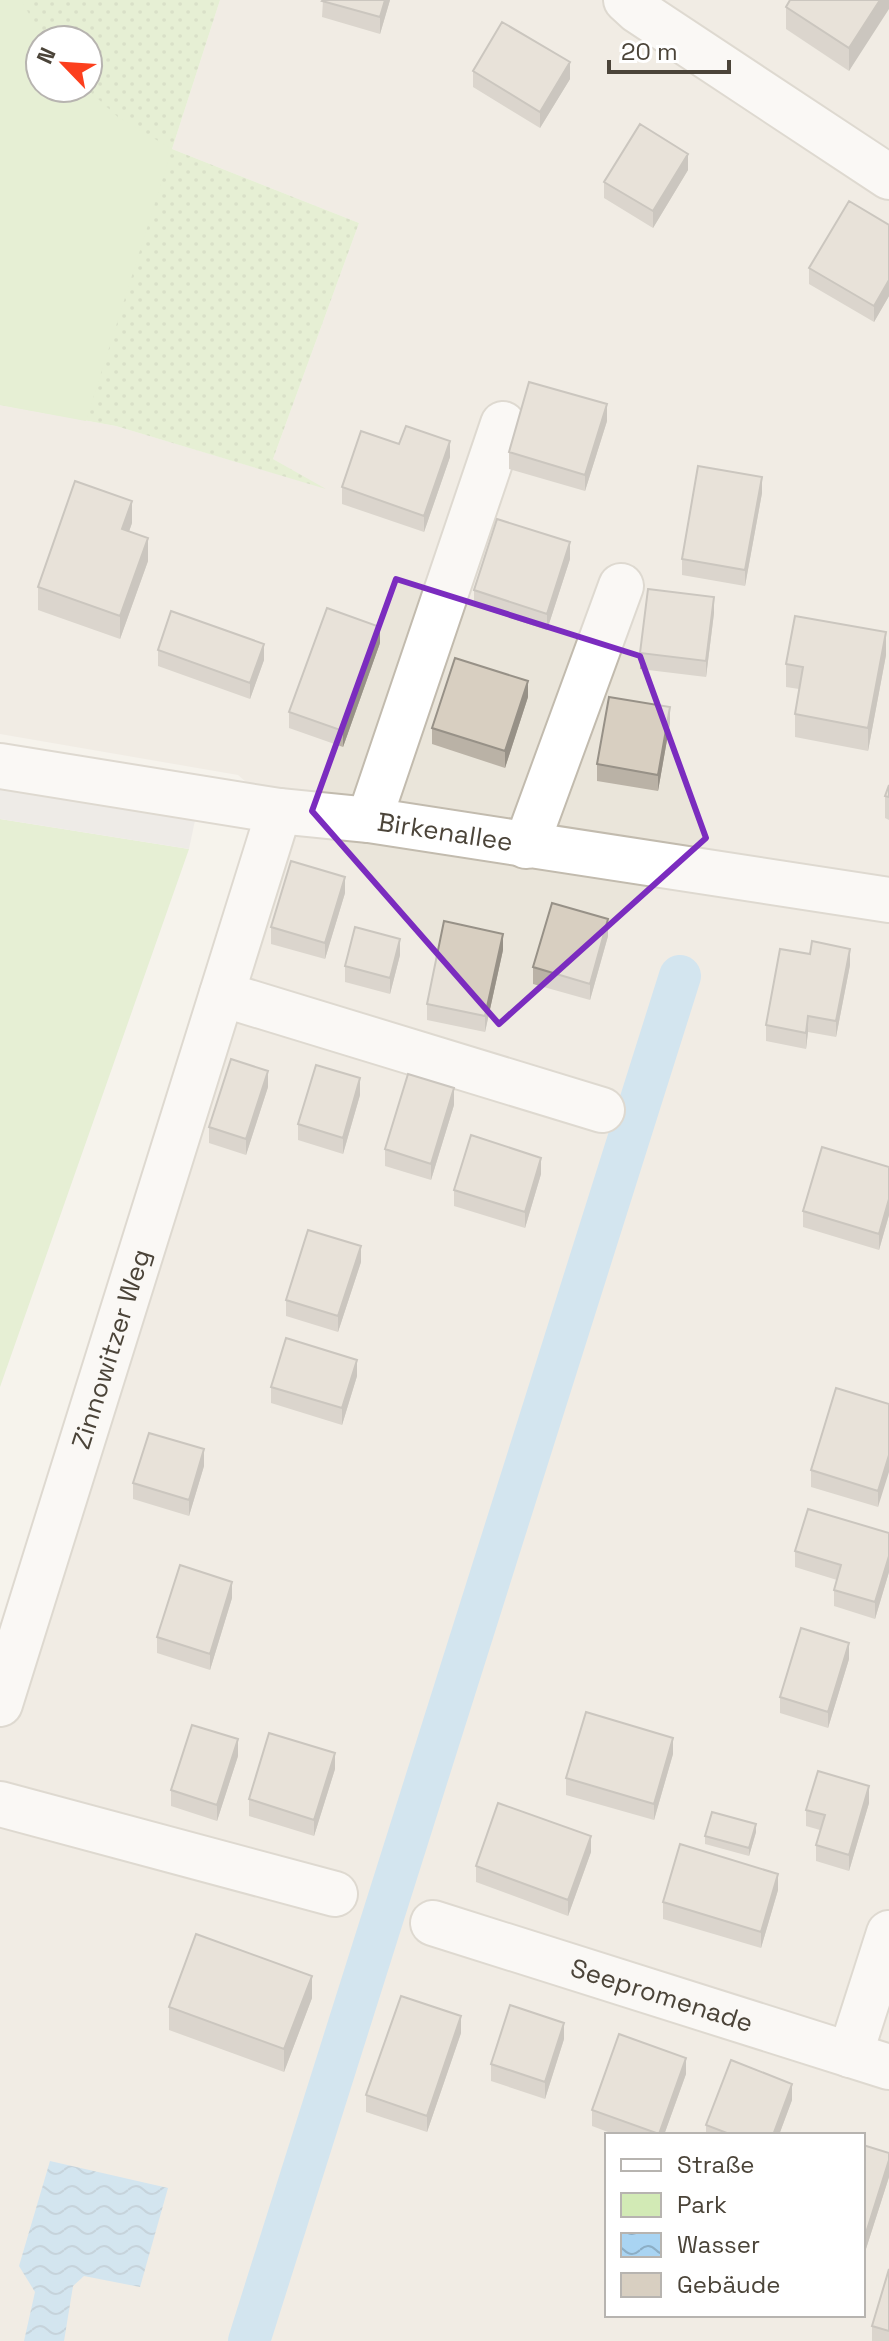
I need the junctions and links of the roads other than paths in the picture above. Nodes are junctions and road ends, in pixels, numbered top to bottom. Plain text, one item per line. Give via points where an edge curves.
1 (636, 4) edge
2 (889, 177) edge
3 (503, 424) dead end
4 (621, 586) dead end
5 (0, 766) edge
6 (279, 811) junction
7 (369, 820) junction
8 (526, 846) junction
9 (889, 900) edge
10 (222, 994) junction
11 (602, 1110) dead end
12 (0, 1704) edge
13 (0, 1804) edge
14 (335, 1894) dead end
15 (433, 1923) dead end
16 (889, 1933) edge
17 (869, 2061) edge

1 - 2 street
3 - 7 street
4 - 8 street
5 - 6 street, Birkenallee
6 - 7 street, Birkenallee
6 - 10 street, Zinnowitzer Weg
7 - 8 street, Birkenallee
8 - 9 street, Birkenallee
10 - 11 street
10 - 12 street, Zinnowitzer Weg
13 - 14 street
15 - 17 street, Seepromenade
16 - 17 street

